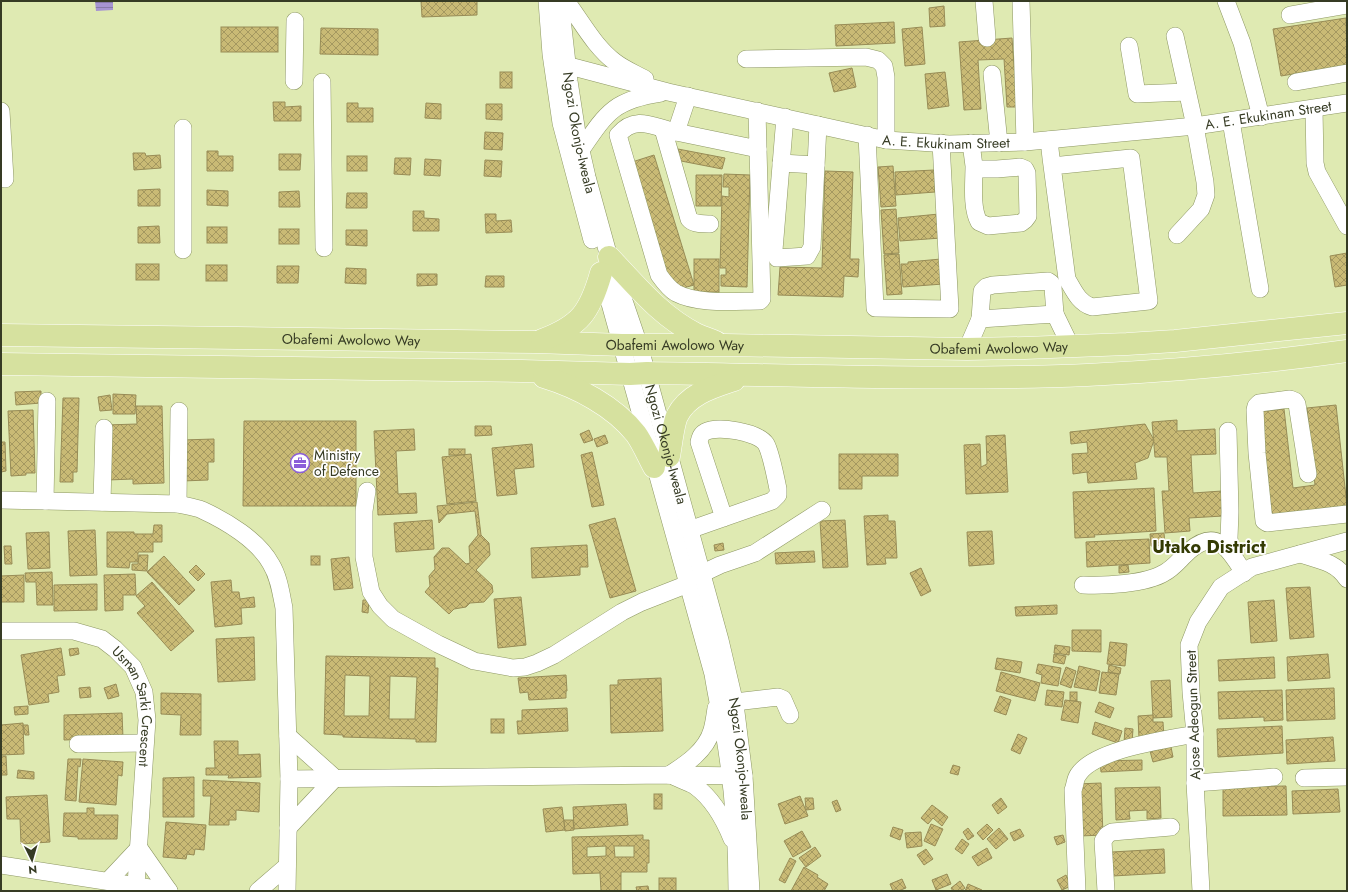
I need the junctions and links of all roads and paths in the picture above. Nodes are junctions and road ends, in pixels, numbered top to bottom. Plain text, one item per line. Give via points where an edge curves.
1 (547, 1) edge
2 (560, 1) edge
3 (566, 1) edge
4 (984, 1) edge
5 (1022, 1) edge
6 (1226, 1) edge
7 (1347, 5) edge
8 (1290, 15) dead end
9 (295, 21) dead end
10 (1175, 36) dead end
11 (987, 38) dead end
12 (1129, 46) dead end
13 (746, 59) dead end
14 (560, 64) junction
15 (992, 74) dead end
16 (1347, 74) edge
17 (294, 82) dead end
18 (322, 82) dead end
19 (1296, 82) dead end
20 (668, 92) junction
21 (1187, 92) junction
22 (688, 96) junction
23 (1347, 104) edge
24 (1314, 109) junction
25 (1, 111) edge
26 (757, 111) junction
27 (785, 117) junction
28 (1261, 117) junction
29 (1231, 121) junction
30 (818, 124) junction
31 (1195, 126) junction
32 (183, 128) dead end
33 (670, 131) junction
34 (867, 135) junction
35 (1056, 139) junction
36 (886, 140) junction
37 (1025, 142) junction
38 (941, 143) junction
39 (971, 143) junction
40 (999, 143) junction
41 (758, 149) junction
42 (581, 150) junction
43 (781, 163) junction
44 (816, 165) junction
45 (1059, 165) junction
46 (974, 169) dead end
47 (4, 179) dead end
48 (710, 224) dead end
49 (1347, 226) edge
50 (1177, 236) dead end
51 (324, 248) dead end
52 (183, 250) dead end
53 (605, 265) junction
54 (1260, 289) dead end
55 (1055, 314) junction
56 (980, 319) junction
57 (1347, 323) edge
58 (1, 335) edge
59 (536, 342) junction
60 (630, 345) junction
61 (724, 345) junction
62 (1071, 347) junction
63 (967, 349) junction
64 (1347, 352) edge
65 (1, 364) edge
66 (522, 371) junction
67 (638, 373) junction
68 (751, 374) junction
69 (47, 401) dead end
70 (179, 411) dead end
71 (104, 428) dead end
72 (1228, 431) dead end
73 (662, 461) junction
74 (1308, 474) dead end
75 (367, 491) dead end
76 (1, 500) edge
77 (45, 501) junction
78 (102, 502) junction
79 (178, 504) junction
80 (822, 510) dead end
81 (1347, 514) edge
82 (724, 518) junction
83 (689, 530) junction
84 (1347, 541) edge
85 (1231, 553) junction
86 (1300, 554) junction
87 (1244, 573) junction
88 (701, 574) junction
89 (1347, 580) edge
90 (688, 584) junction
91 (1083, 586) dead end
92 (1, 631) edge
93 (718, 700) junction
94 (735, 702) junction
95 (790, 715) dead end
96 (1195, 734) junction
97 (288, 736) junction
98 (145, 743) junction
99 (78, 744) dead end
100 (669, 775) junction
101 (737, 776) junction
102 (1274, 777) dead end
103 (1347, 777) edge
104 (334, 778) junction
105 (1304, 778) dead end
106 (289, 779) junction
107 (1195, 783) junction
108 (1171, 827) dead end
109 (288, 828) junction
110 (139, 848) junction
111 (737, 853) junction
112 (1, 865) edge
113 (287, 866) junction
114 (108, 881) junction
115 (136, 885) junction
116 (169, 891) edge
117 (258, 891) edge
118 (287, 891) edge
119 (738, 891) edge
120 (750, 891) edge
121 (1077, 891) edge
122 (1106, 891) edge
123 (1201, 891) edge

1 - 14 street, Ngozi Okonjo-Iweala
2 - 14 street, Ngozi Okonjo-Iweala
3 - 20 street via 588,34 616,63
4 - 11 street
5 - 37 street
6 - 28 street via 1242,42
7 - 8 street
9 - 17 street
10 - 21 street
12 - 21 street via 1137,94
13 - 36 street via 866,57 878,60 884,66 886,77
14 - 20 street, A. E. Ekukinam Street
14 - 42 street, Ngozi Okonjo-Iweala
14 - 53 street, Ngozi Okonjo-Iweala via 561,123 576,185
15 - 40 street
16 - 19 street
18 - 51 street
20 - 22 street, A. E. Ekukinam Street
20 - 42 street via 622,103 602,120
21 - 31 street
22 - 26 street, A. E. Ekukinam Street
22 - 33 street
23 - 24 street, A. E. Ekukinam Street
24 - 28 street, A. E. Ekukinam Street
24 - 49 street via 1317,172
25 - 47 street
26 - 27 street, A. E. Ekukinam Street
26 - 41 street
27 - 30 street, A. E. Ekukinam Street
27 - 43 street
28 - 29 street, A. E. Ekukinam Street
29 - 31 street, A. E. Ekukinam Street
29 - 54 street
30 - 34 street, A. E. Ekukinam Street
30 - 44 street
31 - 35 street, A. E. Ekukinam Street
31 - 50 street via 1206,195 1201,209
32 - 52 street
33 - 41 street
33 - 41 street via 648,124 632,124 618,135 659,275 676,293 691,298 760,301 762,299
33 - 48 street via 689,219 695,223
34 - 36 street, A. E. Ekukinam Street
34 - 38 street via 875,308 950,309
35 - 37 street, A. E. Ekukinam Street
35 - 45 street
36 - 38 street, A. E. Ekukinam Street
37 - 40 street, A. E. Ekukinam Street
38 - 39 street, A. E. Ekukinam Street
39 - 40 street, A. E. Ekukinam Street
39 - 46 street
42 - 53 street, Ngozi Okonjo-Iweala
43 - 44 street
43 - 44 street via 774,250 777,258 807,256 812,247
45 - 45 street via 1067,279 1079,299 1092,307 1149,301 1131,158
53 - 59 main road via 595,295 585,313 573,325 558,334
53 - 60 street, Ngozi Okonjo-Iweala
53 - 61 main road via 673,320 696,334
55 - 56 street
55 - 56 street via 1053,287 1048,281 986,287 982,291
55 - 62 street
56 - 63 street
57 - 62 main road, Obafemi Awolowo Way via 1189,340
58 - 59 main road, Obafemi Awolowo Way
59 - 60 main road, Obafemi Awolowo Way
60 - 61 main road, Obafemi Awolowo Way
60 - 67 street, Ngozi Okonjo-Iweala
61 - 63 main road, Obafemi Awolowo Way
62 - 63 main road, Obafemi Awolowo Way
64 - 68 main road, Obafemi Awolowo Way via 1249,363 1088,375 899,377
65 - 66 main road, Obafemi Awolowo Way
66 - 67 main road, Obafemi Awolowo Way
66 - 73 main road via 563,383 605,406 624,420
67 - 68 main road, Obafemi Awolowo Way
67 - 73 street, Ngozi Okonjo-Iweala
68 - 73 main road via 709,388 695,396 677,417
69 - 77 street
70 - 79 street
71 - 78 street
72 - 85 street
73 - 83 street, Ngozi Okonjo-Iweala
73 - 90 street, Ngozi Okonjo-Iweala
74 - 81 street via 1295,401 1290,399 1259,403 1255,410 1264,521 1267,523
75 - 90 street via 364,510 364,557 371,592 393,619 474,661 513,668 537,663 622,612
76 - 77 street
77 - 78 street
78 - 79 street
79 - 97 street via 201,510 233,526 255,544 271,563 284,608
80 - 88 street via 755,553
82 - 82 street via 772,501 778,495 778,489 767,445 752,435 720,428 705,432 699,442
82 - 83 street
83 - 88 street, Ngozi Okonjo-Iweala
84 - 86 street, Ajose Adeogun Street
85 - 87 street
85 - 91 street via 1216,541 1207,540 1189,551 1178,564 1164,574 1146,580
86 - 87 street, Ajose Adeogun Street via 1252,567
86 - 89 street via 1331,564 1342,572
87 - 96 street, Ajose Adeogun Street via 1221,587 1192,624 1189,644
88 - 94 street, Ngozi Okonjo-Iweala
90 - 93 street, Ngozi Okonjo-Iweala
92 - 98 street, Usman Sarki Crescent via 74,631 102,639 116,649 133,667 144,692
93 - 100 street via 712,731 706,744 687,763
93 - 101 street, Ngozi Okonjo-Iweala
94 - 95 street via 778,697 783,699
94 - 101 street, Ngozi Okonjo-Iweala
96 - 107 street, Ajose Adeogun Street
96 - 121 street via 1113,752 1086,766 1077,776 1073,790
97 - 104 street
97 - 106 street
98 - 99 street
98 - 110 street, Usman Sarki Crescent
100 - 101 street
100 - 104 street
100 - 111 street via 694,786 707,796 726,824
101 - 111 street, Ngozi Okonjo-Iweala
101 - 120 street, Ngozi Okonjo-Iweala
102 - 107 street
103 - 105 street
104 - 106 street
104 - 109 street
106 - 109 street
107 - 123 street, Ajose Adeogun Street
108 - 122 street via 1112,832 1107,835 1103,842
109 - 113 street
110 - 114 street
110 - 115 street, Usman Sarki Crescent
110 - 116 street
111 - 119 street, Ngozi Okonjo-Iweala
112 - 114 street
113 - 117 street
113 - 118 street
114 - 115 street
115 - 116 street

